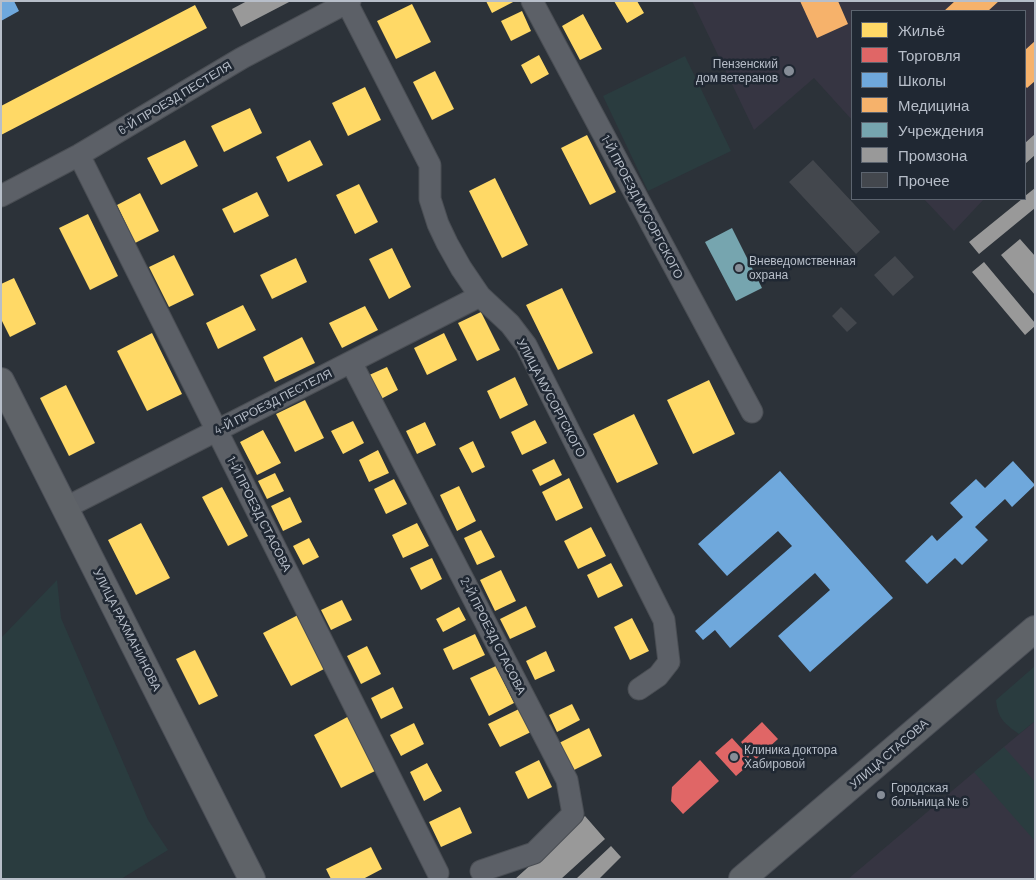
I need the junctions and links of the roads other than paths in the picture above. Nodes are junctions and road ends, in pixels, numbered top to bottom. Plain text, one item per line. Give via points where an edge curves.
1 (532, 1) edge
2 (349, 2) edge
3 (79, 155) junction
4 (1, 196) edge
5 (480, 296) junction
6 (351, 362) junction
7 (1, 380) edge
8 (752, 412) dead end
9 (217, 431) junction
10 (66, 508) junction
11 (1035, 629) edge
12 (639, 689) dead end
13 (480, 870) dead end
14 (438, 873) dead end
15 (252, 879) edge
16 (742, 879) edge

1 - 8 street, 1-Й ПРОЕЗД МУСОРГСКОГО
2 - 3 street, 6-Й ПРОЕЗД ПЕСТЕЛЯ via 242,58
2 - 5 street, УЛИЦА МУСОРГСКОГО via 430,165 430,199 438,224
3 - 4 street, 6-Й ПРОЕЗД ПЕСТЕЛЯ
3 - 9 street, 1-Й ПРОЕЗД СТАСОВА
5 - 6 street, 4-Й ПРОЕЗД ПЕСТЕЛЯ
5 - 12 street, УЛИЦА МУСОРГСКОГО via 510,324 526,345 664,620 669,662 658,676
6 - 9 street, 4-Й ПРОЕЗД ПЕСТЕЛЯ
6 - 13 street, 2-Й ПРОЕЗД СТАСОВА via 567,780 573,814 534,853
7 - 10 main road, УЛИЦА РАХМАНИНОВА
9 - 10 street, 4-Й ПРОЕЗД ПЕСТЕЛЯ
9 - 14 street, 1-Й ПРОЕЗД СТАСОВА
10 - 15 main road, УЛИЦА РАХМАНИНОВА
11 - 16 main road, УЛИЦА СТАСОВА

